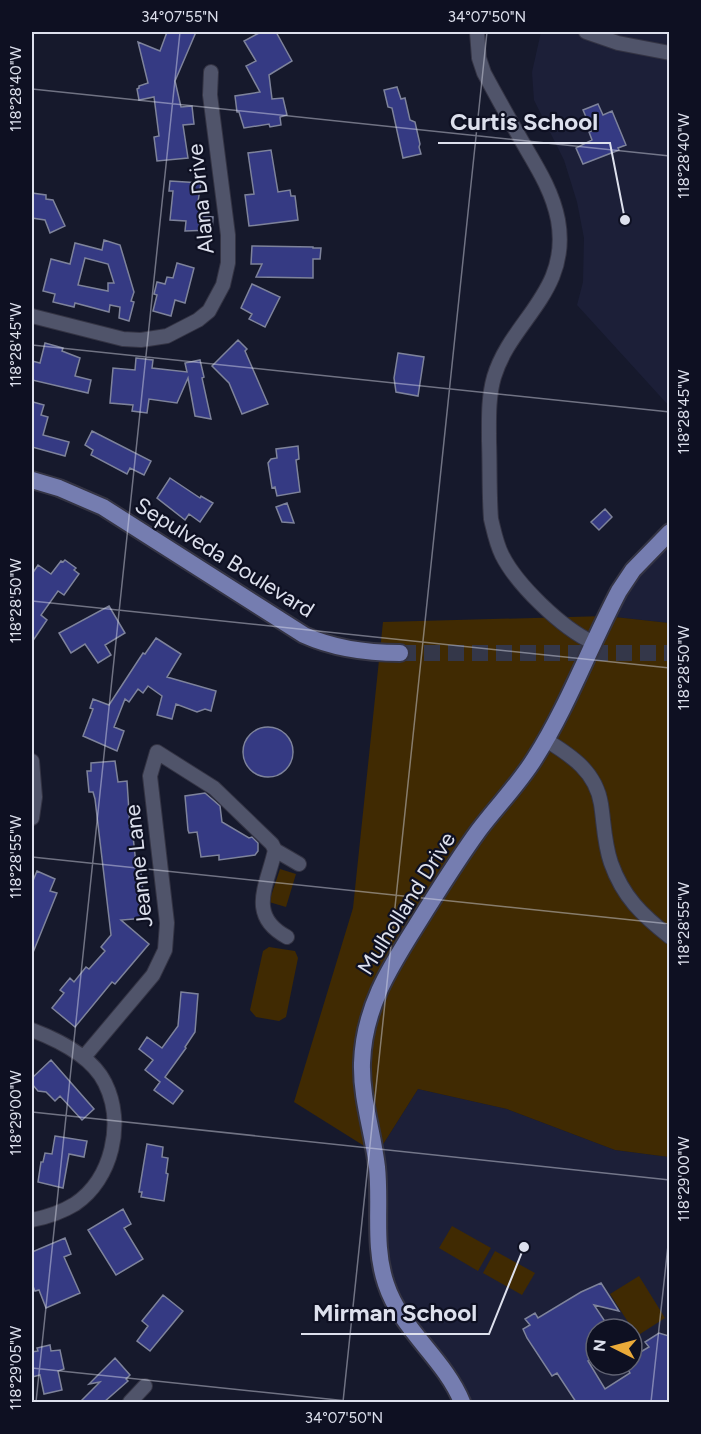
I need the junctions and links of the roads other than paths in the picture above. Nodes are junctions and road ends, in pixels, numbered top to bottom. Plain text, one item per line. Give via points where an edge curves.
1 (477, 32) edge
2 (586, 32) edge
3 (669, 53) edge
4 (211, 72) dead end
5 (32, 316) edge
6 (32, 480) edge
7 (669, 532) edge
8 (592, 642) junction
9 (400, 653) tunnel mouth
10 (546, 740) junction
11 (32, 761) edge
12 (32, 818) edge
13 (275, 850) junction
14 (299, 864) dead end
15 (287, 937) dead end
16 (669, 937) edge
17 (32, 1030) edge
18 (84, 1058) junction
19 (32, 1220) edge
20 (145, 1386) dead end
21 (130, 1402) edge
22 (462, 1402) edge

1 - 8 street via 484,74 549,190 560,242 548,285 500,360 494,377 489,412 491,519 502,555 513,573 564,625
2 - 3 street
4 - 5 street, Alana Drive via 210,95 228,263 224,285 209,311 167,336 141,340
6 - 9 main road, Sepulveda Boulevard via 103,507 304,635 338,647
7 - 8 main road, Mulholland Drive via 633,570
8 - 10 main road, Mulholland Drive
10 - 16 street via 571,755 591,776 601,801 607,849 616,875 639,912
10 - 22 main road, Mulholland Drive via 521,779 462,854 388,970 368,1018 364,1040 363,1090 379,1183 381,1268 398,1311 445,1372
11 - 12 street
13 - 14 street
13 - 15 street via 262,899 270,926
13 - 18 street, Jeanne Lane via 214,788 157,752 150,776 167,923 165,951 153,975
17 - 18 street via 52,1037
18 - 19 street via 105,1083 114,1115 114,1143 99,1179 76,1203
20 - 21 street

